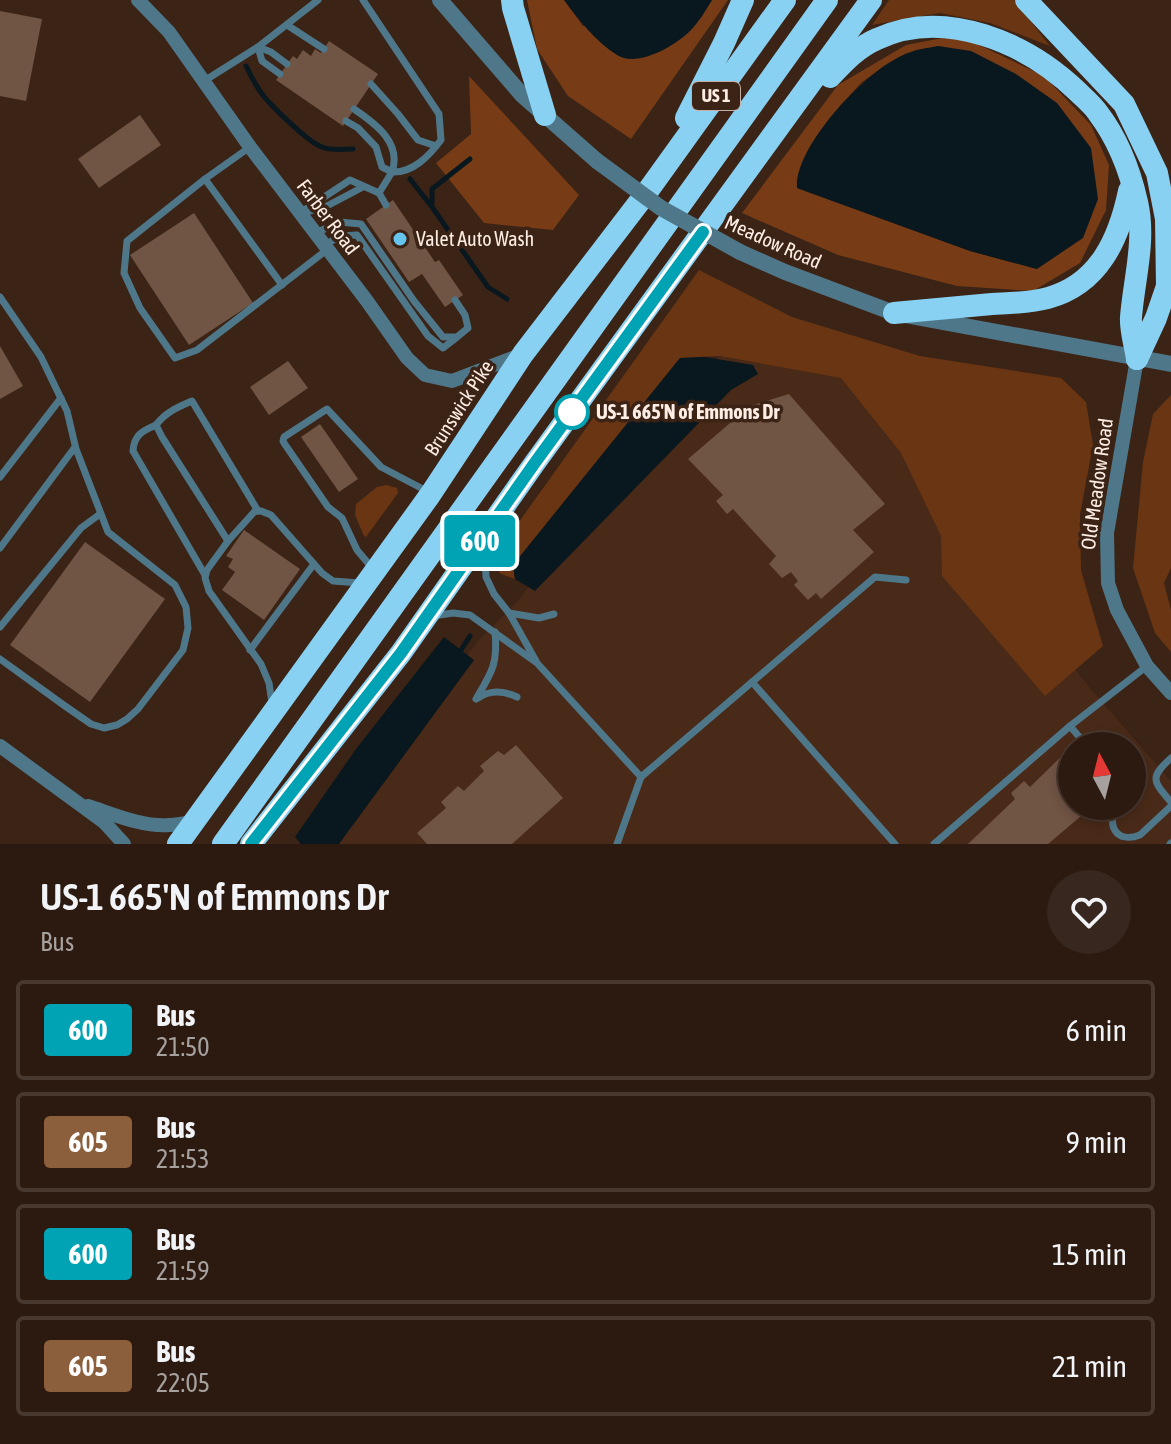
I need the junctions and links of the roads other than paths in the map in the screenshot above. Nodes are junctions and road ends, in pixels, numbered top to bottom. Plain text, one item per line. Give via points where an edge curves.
1 (138, 0) edge
2 (318, 0) edge
3 (363, 0) edge
4 (440, 0) edge
5 (512, 0) edge
6 (743, 0) edge
7 (785, 0) edge
8 (827, 0) edge
9 (871, 0) edge
10 (1026, 0) edge
11 (287, 25) junction
12 (258, 47) junction
13 (324, 49) dead end
14 (287, 64) dead end
15 (280, 74) dead end
16 (204, 81) junction
17 (371, 84) dead end
18 (354, 109) dead end
19 (545, 115) junction
20 (346, 121) dead end
21 (772, 138) junction
22 (436, 146) junction
23 (250, 147) junction
24 (392, 172) junction
25 (205, 179) junction
26 (1131, 182) junction
27 (647, 192) junction
28 (379, 193) junction
29 (386, 205) dead end
30 (300, 213) junction
31 (322, 242) junction
32 (282, 285) junction
33 (1169, 292) edge
34 (0, 297) edge
35 (455, 300) dead end
36 (894, 313) junction
37 (457, 337) junction
38 (523, 354) junction
39 (1137, 359) junction
40 (1171, 364) edge
41 (61, 398) junction
42 (156, 425) junction
43 (75, 447) junction
44 (0, 477) edge
45 (430, 495) junction
46 (258, 511) junction
47 (100, 514) junction
48 (491, 525) junction
49 (228, 541) junction
50 (0, 548) edge
51 (314, 564) junction
52 (205, 575) junction
53 (370, 578) junction
54 (906, 580) dead end
55 (509, 613) junction
56 (554, 614) dead end
57 (426, 617) junction
58 (0, 627) edge
59 (495, 632) junction
60 (250, 650) junction
61 (0, 659) edge
62 (537, 663) junction
63 (1147, 666) junction
64 (752, 682) junction
65 (1171, 693) edge
66 (517, 697) dead end
67 (273, 712) junction
68 (1070, 726) junction
69 (1075, 732) edge
70 (0, 746) edge
71 (1171, 758) edge
72 (641, 777) junction
73 (76, 802) junction
74 (1171, 804) edge
75 (1112, 820) edge
76 (194, 821) junction
77 (124, 844) edge
78 (178, 844) edge
79 (223, 844) edge
80 (251, 844) edge
81 (617, 844) edge
82 (895, 844) edge
83 (934, 844) edge

1 - 16 street, Farber Road
2 - 11 lane
3 - 22 lane via 439,114 441,140
4 - 19 street, Meadow Road
5 - 19 highway
6 - 27 highway
7 - 27 highway, Brunswick Pike / US 1
8 - 79 highway, US 1
9 - 21 highway
10 - 33 highway via 1124,104 1140,136 1157,173 1166,219
11 - 12 lane
11 - 13 lane
12 - 14 lane
12 - 15 lane via 262,61
12 - 16 lane
16 - 23 street, Farber Road
17 - 22 lane via 418,140
18 - 24 lane via 390,141 396,161
19 - 36 street, Meadow Road, bridge via 661,208 740,252
20 - 24 lane via 376,147 382,167
21 - 26 highway via 849,57 876,39 939,28 974,32 1004,41 1069,83 1097,111 1118,144
21 - 48 highway
22 - 24 lane via 427,158 403,172
23 - 25 lane
23 - 30 street, Farber Road
24 - 28 lane
25 - 32 lane
25 - 32 lane via 127,241 124,273 140,308 175,358 197,350
26 - 36 highway via 1112,245 1097,267 1062,293
26 - 39 highway via 1138,205 1131,320
27 - 38 highway, Brunswick Pike / US 1
28 - 29 lane
28 - 30 lane via 350,180
30 - 31 street, Farber Road
31 - 32 lane
31 - 37 lane via 357,235 428,336 443,348
31 - 37 lane via 339,222 361,224 443,337
31 - 38 street, Farber Road via 425,375 452,381
33 - 39 highway
34 - 41 lane via 41,357
35 - 37 lane via 468,328
36 - 39 street, Meadow Road
38 - 45 highway, Brunswick Pike / US 1
39 - 40 street, Meadow Road
39 - 63 street, Old Meadow Road via 1106,556 1117,610
41 - 43 lane
41 - 44 lane
42 - 46 lane via 192,401
42 - 49 lane
42 - 52 lane via 140,432 133,451
43 - 47 lane
43 - 50 lane
45 - 53 highway, Brunswick Pike / US 1
45 - 53 lane via 381,467 329,410 284,437 328,507 342,518
46 - 49 lane
46 - 51 lane via 271,515
47 - 58 lane via 81,528
47 - 61 lane via 108,532 175,585 186,607 183,650 138,709 104,728
48 - 55 lane via 486,577
48 - 57 highway
49 - 52 lane
51 - 53 lane via 333,581
51 - 60 lane
52 - 60 lane via 209,591
53 - 67 highway, Brunswick Pike / US 1
54 - 64 lane via 875,577
55 - 56 lane via 539,618
55 - 62 lane
57 - 59 lane via 470,615
57 - 80 highway
59 - 62 lane
59 - 66 lane via 494,670 476,699 486,692
60 - 67 lane via 269,683
62 - 72 lane
63 - 65 street, Old Meadow Road
63 - 68 lane
64 - 72 lane
64 - 82 lane
67 - 76 highway, Brunswick Pike / US 1
68 - 69 lane
68 - 83 lane
70 - 73 street
71 - 74 lane via 1155,777
72 - 81 lane
73 - 76 street via 156,825
73 - 77 street
74 - 75 lane via 1130,839 1119,836
76 - 78 highway, Brunswick Pike / US 1

